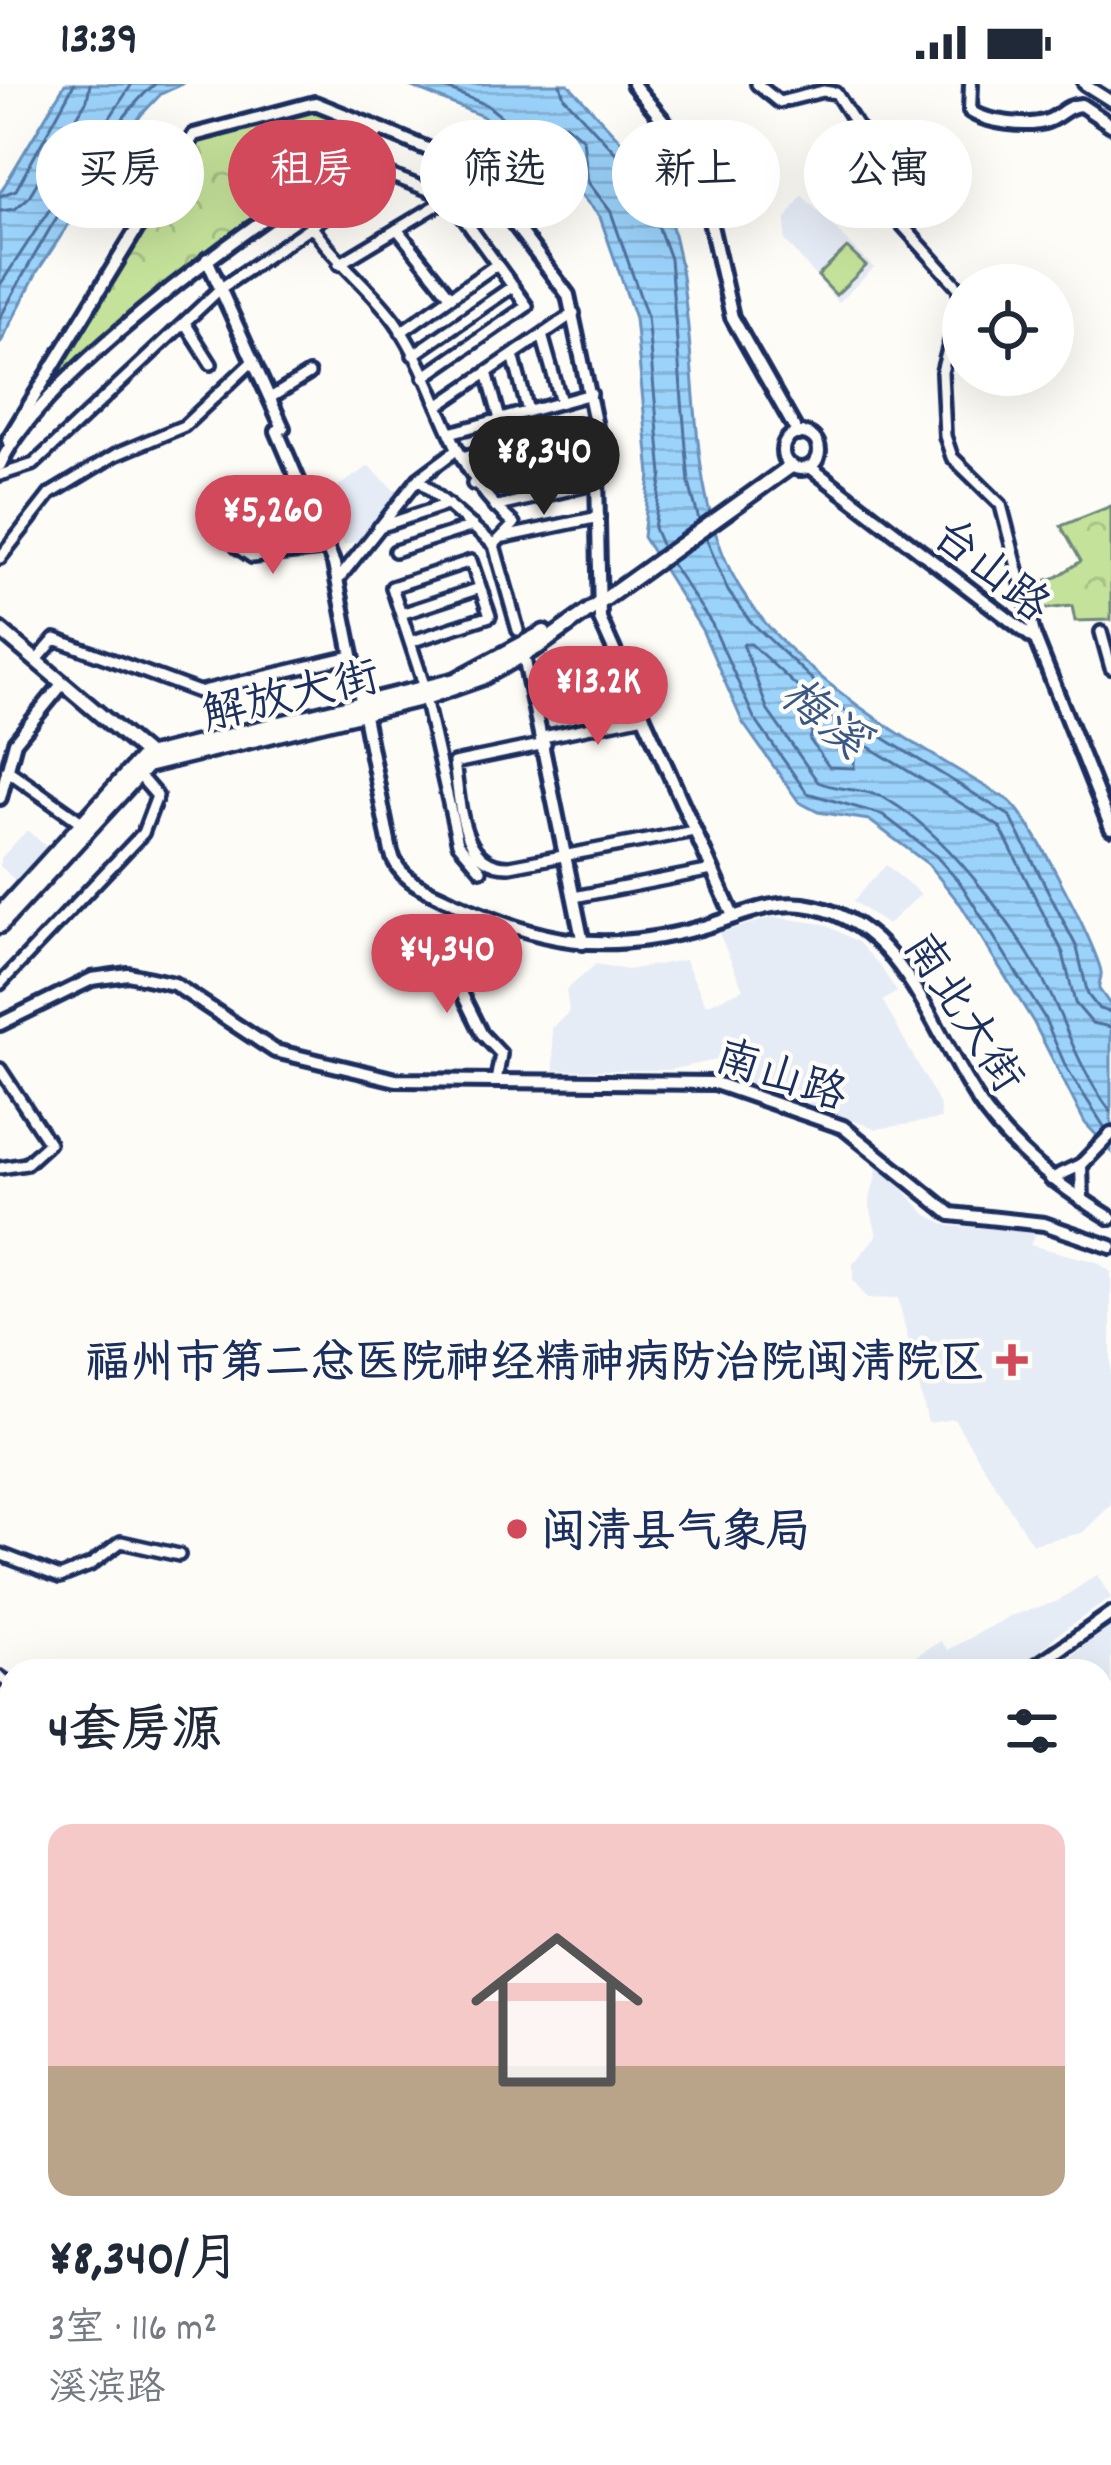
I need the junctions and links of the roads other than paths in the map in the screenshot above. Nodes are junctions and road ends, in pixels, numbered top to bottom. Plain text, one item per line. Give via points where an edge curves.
1 (633, 84) edge
2 (758, 84) edge
3 (971, 84) edge
4 (1084, 84) edge
5 (1111, 101) edge
6 (251, 120) edge
7 (358, 120) edge
8 (1111, 124) edge
9 (228, 126) edge
10 (396, 136) edge
11 (420, 215) edge
12 (252, 228) edge
13 (307, 228) edge
14 (313, 228) edge
15 (471, 228) edge
16 (397, 229) junction
17 (207, 259) junction
18 (339, 264) junction
19 (497, 264) junction
20 (512, 286) junction
21 (221, 288) junction
22 (451, 297) junction
23 (574, 313) junction
24 (184, 322) junction
25 (401, 332) junction
26 (542, 335) junction
27 (513, 355) junction
28 (413, 356) junction
29 (254, 359) junction
30 (211, 364) dead end
31 (487, 372) junction
32 (309, 374) dead end
33 (424, 377) junction
34 (591, 394) junction
35 (270, 398) junction
36 (561, 402) junction
37 (438, 406) junction
38 (528, 411) junction
39 (500, 418) junction
40 (580, 424) dead end
41 (450, 433) junction
42 (798, 434) junction
43 (460, 453) junction
44 (583, 454) dead end
45 (788, 464) junction
46 (1, 467) edge
47 (810, 467) junction
48 (418, 479) junction
49 (473, 484) junction
50 (584, 485) dead end
51 (448, 504) junction
52 (494, 507) junction
53 (599, 517) junction
54 (380, 526) junction
55 (473, 526) junction
56 (498, 542) junction
57 (238, 548) dead end
58 (328, 549) junction
59 (395, 551) dead end
60 (0, 558) edge
61 (337, 580) junction
62 (480, 588) junction
63 (597, 600) junction
64 (401, 614) junction
65 (0, 630) edge
66 (518, 630) dead end
67 (1101, 632) dead end
68 (1036, 640) junction
69 (410, 641) junction
70 (352, 656) junction
71 (524, 656) junction
72 (36, 661) junction
73 (1111, 668) edge
74 (266, 678) junction
75 (63, 682) junction
76 (425, 693) junction
77 (362, 709) junction
78 (644, 716) junction
79 (275, 725) junction
80 (544, 741) junction
81 (150, 759) junction
82 (8, 770) junction
83 (144, 781) dead end
84 (0, 798) edge
85 (80, 822) junction
86 (1111, 828) edge
87 (694, 831) junction
88 (566, 856) junction
89 (481, 870) dead end
90 (712, 870) junction
91 (0, 890) edge
92 (574, 897) junction
93 (11, 900) junction
94 (0, 913) edge
95 (733, 916) junction
96 (0, 926) edge
97 (437, 943) dead end
98 (583, 943) junction
99 (0, 984) edge
100 (0, 1024) edge
101 (0, 1069) edge
102 (496, 1081) junction
103 (1111, 1134) edge
104 (1084, 1162) junction
105 (0, 1168) edge
106 (1051, 1179) junction
107 (1082, 1200) junction
108 (1111, 1218) edge
109 (1111, 1247) edge
110 (0, 1554) edge
111 (179, 1555) dead end
112 (1111, 1614) edge
113 (1047, 1659) edge

1 - 42 street via 696,160 732,317
2 - 68 street via 779,102 836,93 866,140 886,207 956,281 961,300 942,372 945,436 952,457 1001,505
3 - 8 street via 970,110 979,116 1039,123 1082,105
4 - 5 street
6 - 7 street via 315,103
9 - 46 street via 194,135 14,421
10 - 23 street via 471,167 549,264
11 - 16 street
12 - 17 street
13 - 21 street
14 - 18 street
15 - 19 street
16 - 18 street
16 - 22 street
17 - 21 street, 南北大街
17 - 46 street via 39,409
18 - 25 street
19 - 20 street
19 - 22 street
20 - 28 street
20 - 33 street via 526,306
21 - 24 street
21 - 29 street, 南北大街
22 - 25 street
23 - 26 street
23 - 34 street
24 - 30 street
24 - 46 street via 34,464
25 - 28 street
26 - 27 street
26 - 36 street
27 - 31 street
27 - 38 street
28 - 33 street
29 - 35 street, 南北大街
29 - 60 street via 184,426 50,494
31 - 37 street
31 - 39 street
32 - 35 street
33 - 37 street
34 - 36 street
34 - 53 street
35 - 58 street, 南北大街
36 - 38 street
37 - 41 street
38 - 39 street
39 - 41 street
40 - 43 street
41 - 43 street
42 - 45 street via 784,445
42 - 47 street via 817,444
43 - 48 street
43 - 49 street
44 - 49 street
45 - 47 street
45 - 63 main road, 解放大街
47 - 68 street, 台山路
48 - 51 street
48 - 54 street
49 - 52 street
50 - 52 street
51 - 54 street
51 - 55 street
52 - 56 street via 514,524
53 - 56 street
53 - 63 street
54 - 61 street
55 - 56 street
55 - 59 street
56 - 66 street
57 - 58 street via 253,556
58 - 61 street, 南北大街
61 - 70 street, 南北大街
62 - 64 street
62 - 64 street via 471,561 392,587
62 - 69 street via 490,616
63 - 71 main road, 解放大街
63 - 76 main road, 解放大街 via 512,653
63 - 78 street
64 - 69 street
65 - 72 main road
67 - 73 street
68 - 86 street, 台山路
69 - 76 street
70 - 74 street
70 - 77 street, 南北大街
71 - 76 main road, 解放大街
71 - 80 street
72 - 74 street via 55,639 199,692
72 - 75 main road
74 - 79 street
75 - 81 main road
75 - 82 street via 15,742
76 - 77 main road, 解放大街
76 - 89 street via 456,837
77 - 79 main road, 解放大街
77 - 81 main road, 解放大街
77 - 98 street, 南北大街 via 393,861 403,875 521,932
78 - 80 street
78 - 87 street
79 - 81 main road, 解放大街
80 - 88 street
80 - 88 street via 454,763 466,832 495,866
81 - 85 main road, 解放大街
81 - 96 main road, 解放大街
82 - 84 street
82 - 85 street
83 - 99 street via 157,796 143,833
85 - 93 main road, 解放大街
87 - 88 street
87 - 90 street
88 - 92 street
90 - 92 street
90 - 95 street
91 - 93 street
92 - 98 street
93 - 94 main road, 解放大街
95 - 98 street, 南北大街 via 664,936
95 - 106 street, 南北大街 via 802,904 868,931 901,968 987,1114
97 - 102 street via 482,1034 501,1054
100 - 102 street, 南山路 via 92,979 132,974 174,984 283,1053 402,1081
101 - 105 street via 49,1143 26,1164
102 - 109 street, 南山路 via 674,1078 729,1086 843,1127 950,1214 1044,1224
103 - 104 street
104 - 106 street
104 - 107 street
106 - 107 street, 南北大街
107 - 108 street, 南北大街
110 - 111 street via 60,1577 121,1542
112 - 113 street

